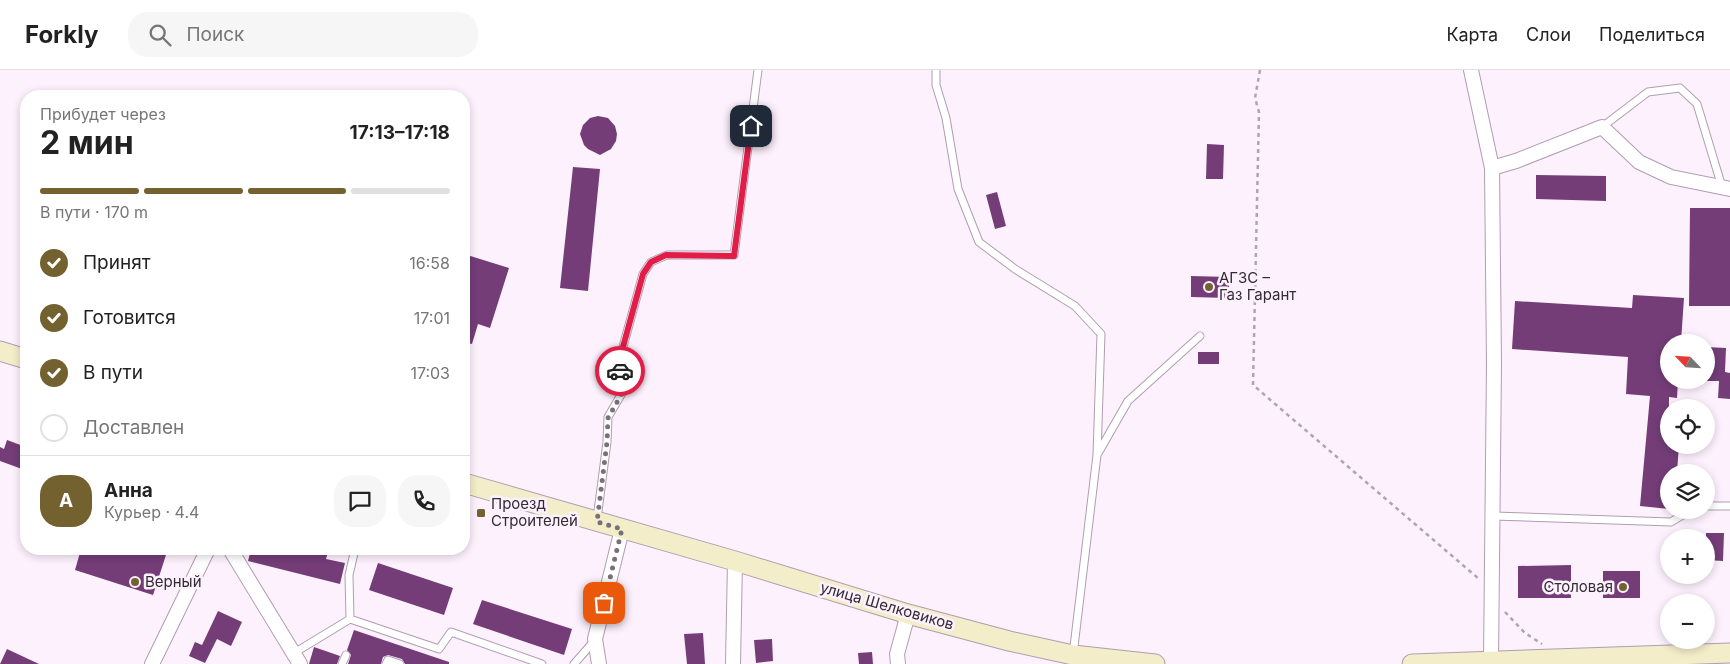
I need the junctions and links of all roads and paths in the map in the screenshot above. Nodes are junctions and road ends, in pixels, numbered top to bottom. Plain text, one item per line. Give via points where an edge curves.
1 (758, 70) edge
2 (936, 70) edge
3 (1260, 70) edge
4 (1471, 70) edge
5 (1602, 126) junction
6 (1492, 168) junction
7 (1726, 189) edge
8 (1200, 336) dead end
9 (0, 352) edge
10 (20, 357) edge
11 (1097, 454) junction
12 (470, 485) edge
13 (1715, 506) edge
14 (1730, 506) edge
15 (1493, 516) junction
16 (1677, 519) edge
17 (597, 522) junction
18 (622, 529) junction
19 (205, 555) edge
20 (234, 555) edge
21 (354, 555) edge
22 (735, 561) junction
23 (1492, 590) junction
24 (908, 614) junction
25 (350, 618) junction
26 (595, 639) junction
27 (1552, 653) junction
28 (1730, 653) edge
29 (346, 655) dead end
30 (297, 659) edge
31 (1711, 659) edge
32 (1074, 660) edge
33 (1636, 660) edge
34 (1491, 661) junction
35 (1461, 663) edge
36 (152, 664) edge
37 (342, 664) edge
38 (386, 664) edge
39 (400, 664) edge
40 (542, 664) edge
41 (574, 664) edge
42 (599, 664) edge
43 (733, 664) edge
44 (898, 664) edge
45 (1155, 664) edge
46 (1412, 664) edge

1 - 17 lane via 734,256 666,255 651,262 643,274 618,365 625,388 608,418
2 - 11 lane via 936,85 946,118 958,189 979,242 1075,306 1101,334
3 - 23 path via 1255,98 1259,112 1253,385
4 - 6 street
5 - 6 street
5 - 7 street via 1639,162 1671,177
5 - 7 lane via 1648,92 1680,88 1697,104
6 - 15 street
8 - 11 lane via 1128,401
9 - 10 street
11 - 32 lane
12 - 17 street, улица Шелковиков
13 - 14 lane
15 - 16 lane via 1672,522
15 - 23 street
17 - 18 street, улица Шелковиков
18 - 22 street, улица Шелковиков
18 - 26 street
19 - 36 street
20 - 30 street
21 - 25 lane via 349,575
22 - 24 street, улица Шелковиков
22 - 43 street
23 - 27 path via 1507,615
23 - 34 street
24 - 32 street, улица Шелковиков
24 - 44 street via 897,654
25 - 30 lane
25 - 40 lane via 439,648 452,632
26 - 41 lane
26 - 42 street
27 - 33 street
27 - 34 street
28 - 31 street
29 - 37 lane
31 - 33 street
32 - 45 street, улица Шелковиков
34 - 35 street
35 - 46 street
38 - 39 lane via 388,660

